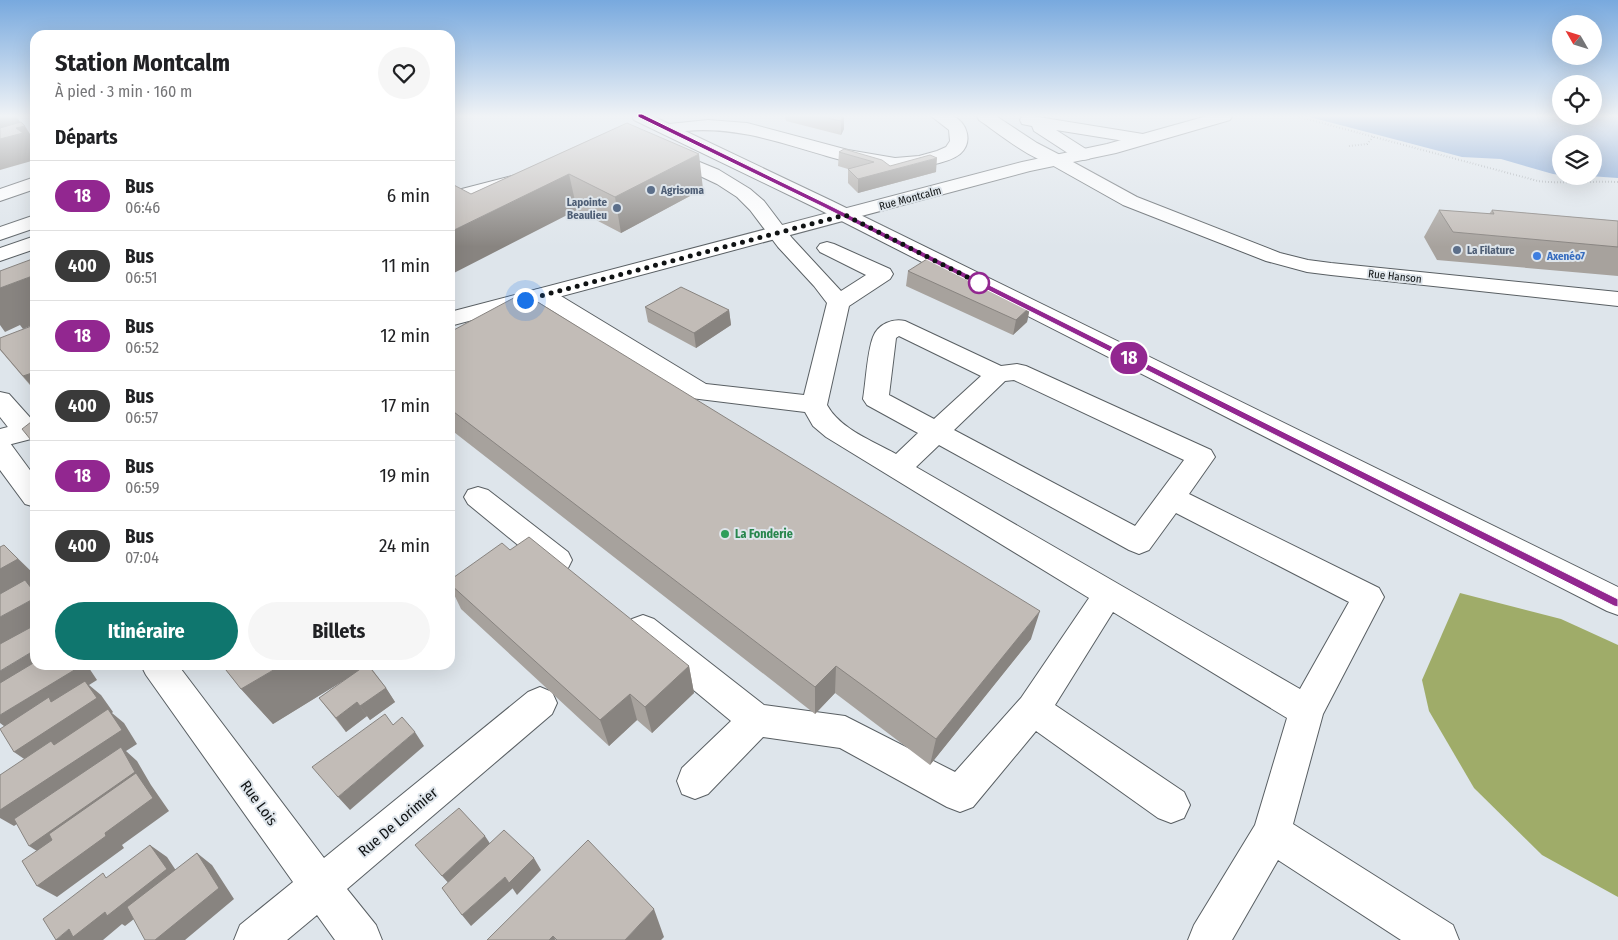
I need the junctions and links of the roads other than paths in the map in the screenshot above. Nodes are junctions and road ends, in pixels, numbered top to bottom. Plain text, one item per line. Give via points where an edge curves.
1 (679, 160) edge
2 (732, 160) edge
3 (869, 160) edge
4 (924, 160) edge
5 (1056, 160) joint
6 (1092, 160) edge
7 (533, 176) edge
8 (30, 185) edge
9 (0, 195) edge
10 (455, 197) edge
11 (845, 215) junction
12 (1180, 219) junction
13 (30, 223) edge
14 (778, 233) junction
15 (0, 234) edge
16 (30, 244) edge
17 (827, 248) dead end
18 (0, 255) edge
19 (543, 295) junction
20 (1618, 299) edge
21 (838, 303) junction
22 (455, 318) edge
23 (998, 374) junction
24 (0, 400) edge
25 (814, 405) junction
26 (30, 429) edge
27 (30, 430) edge
28 (936, 432) junction
29 (0, 438) edge
30 (0, 450) edge
31 (898, 468) junction
32 (30, 490) edge
33 (478, 497) dead end
34 (1172, 498) junction
35 (578, 577) edge
36 (1109, 593) junction
37 (1618, 602) edge
38 (617, 608) edge
39 (162, 670) edge
40 (540, 703) dead end
41 (1033, 709) junction
42 (1306, 711) junction
43 (756, 720) junction
44 (696, 781) dead end
45 (1172, 805) dead end
46 (1272, 833) junction
47 (320, 885) junction
48 (255, 940) edge
49 (361, 940) edge
50 (1209, 940) edge
51 (1438, 940) edge

1 - 14 main road via 743,193 757,205
2 - 11 main road
3 - 4 main road via 898,164
5 - 11 main road, Rue Montcalm
5 - 12 main road, Rue Hanson via 1130,201
6 - 12 main road, Rue Hanson via 1148,194
7 - 10 main road
8 - 9 main road
11 - 14 main road, Rue Montcalm
11 - 37 main road
12 - 20 main road, Rue Hanson via 1257,251 1312,267
13 - 15 main road
14 - 19 main road, Rue Montcalm
14 - 21 main road via 826,283
16 - 18 main road
17 - 21 main road via 882,274
19 - 22 main road, Rue Montcalm
19 - 25 main road via 700,392
21 - 25 main road
23 - 28 main road
23 - 28 main road via 897,326 885,336 876,399
23 - 34 main road via 1017,372 1201,457
24 - 26 main road
25 - 31 main road via 822,420 836,431
27 - 29 main road
28 - 31 main road
28 - 34 main road via 1139,542
30 - 32 main road
31 - 36 main road
33 - 35 main road
34 - 42 main road via 1368,597
36 - 41 main road
36 - 42 main road
38 - 43 main road
39 - 47 main road, Rue Lois
40 - 47 main road, Rue De Lorimier
41 - 43 main road via 960,794 845,732
41 - 45 main road
42 - 46 main road
43 - 44 main road
46 - 50 main road
46 - 51 main road
47 - 48 main road, Rue De Lorimier
47 - 49 main road, Rue Lois

